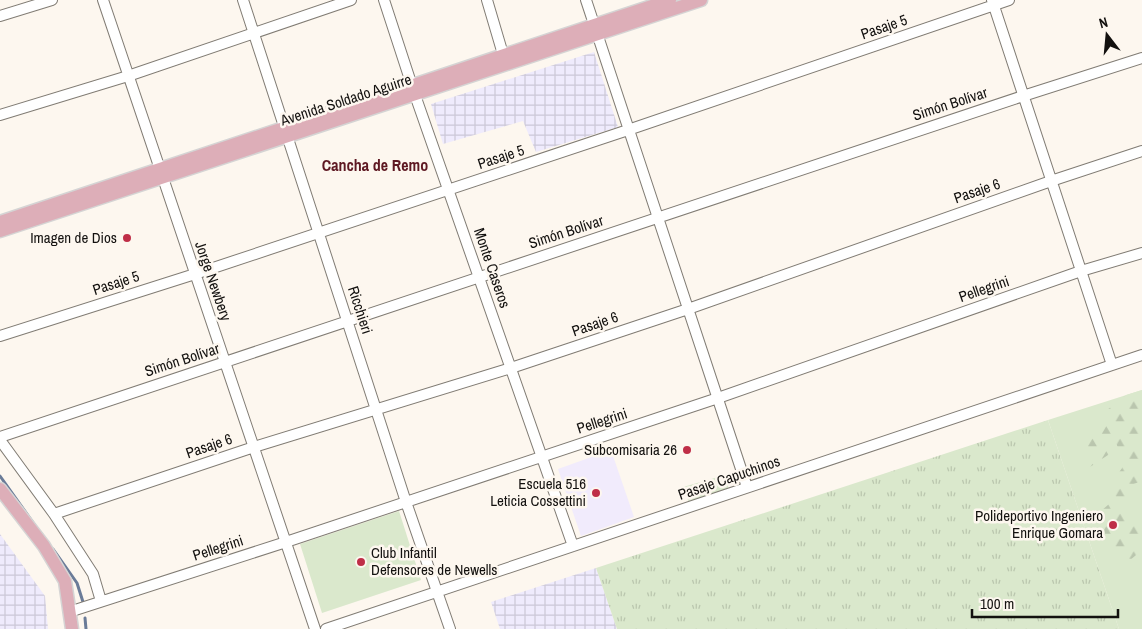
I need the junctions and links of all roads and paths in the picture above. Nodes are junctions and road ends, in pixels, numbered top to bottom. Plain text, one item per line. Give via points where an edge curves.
1 (52, 0) edge
2 (103, 0) edge
3 (242, 0) edge
4 (351, 0) edge
5 (384, 0) edge
6 (486, 0) edge
7 (586, 0) edge
8 (670, 0) edge
9 (702, 0) edge
10 (1009, 0) edge
11 (993, 2) edge
12 (0, 16) edge
13 (595, 30) junction
14 (253, 33) junction
15 (1142, 58) edge
16 (505, 60) junction
17 (128, 76) junction
18 (414, 90) junction
19 (1023, 96) junction
20 (0, 115) edge
21 (628, 130) junction
22 (286, 132) junction
23 (1142, 151) edge
24 (161, 173) junction
25 (1051, 181) junction
26 (448, 190) junction
27 (657, 218) junction
28 (0, 222) edge
29 (0, 232) edge
30 (319, 233) junction
31 (1142, 253) edge
32 (1081, 271) junction
33 (195, 274) junction
34 (479, 277) junction
35 (688, 309) junction
36 (347, 321) junction
37 (0, 336) edge
38 (1142, 355) edge
39 (225, 362) junction
40 (1112, 365) junction
41 (511, 368) junction
42 (718, 398) junction
43 (376, 410) junction
44 (0, 438) edge
45 (254, 447) junction
46 (542, 456) junction
47 (747, 488) junction
48 (0, 489) edge
49 (406, 502) junction
50 (54, 514) junction
51 (286, 542) junction
52 (573, 546) junction
53 (437, 592) junction
54 (101, 601) junction
55 (69, 612) junction
56 (72, 629) edge
57 (315, 629) edge
58 (326, 629) edge
59 (450, 629) edge

1 - 12 street
2 - 17 street, Jorge Newbery
3 - 14 street, Ricchieri
4 - 14 street
5 - 18 street, Monte Caseros
6 - 16 street
7 - 13 street
8 - 13 main road, Avenida Soldado Aguirre
9 - 13 main road, Avenida Soldado Aguirre
10 - 11 street, Pasaje 5
11 - 19 street
11 - 21 street, Pasaje 5
13 - 16 main road, Avenida Soldado Aguirre
13 - 21 street
14 - 17 street
14 - 22 street, Ricchieri
15 - 19 street, Simón Bolívar
16 - 18 main road, Avenida Soldado Aguirre
17 - 20 street
17 - 24 street, Jorge Newbery
18 - 22 main road, Avenida Soldado Aguirre
18 - 26 street, Monte Caseros
19 - 25 street
19 - 27 street, Simón Bolívar
21 - 26 street, Pasaje 5
21 - 27 street
22 - 24 main road, Avenida Soldado Aguirre
22 - 30 street, Ricchieri
23 - 25 street, Pasaje 6
24 - 28 main road, Avenida Soldado Aguirre
24 - 29 main road, Avenida Soldado Aguirre
24 - 33 street, Jorge Newbery
25 - 32 street
25 - 35 street, Pasaje 6
26 - 30 street, Pasaje 5
26 - 34 street, Monte Caseros
27 - 34 street, Simón Bolívar
27 - 35 street
30 - 33 street, Pasaje 5
30 - 36 street, Ricchieri
31 - 32 street, Pellegrini
32 - 40 street
32 - 42 street, Pellegrini
33 - 37 street, Pasaje 5
33 - 39 street, Jorge Newbery
34 - 36 street, Simón Bolívar
34 - 41 street, Monte Caseros
35 - 41 street, Pasaje 6
35 - 42 street
36 - 39 street, Simón Bolívar
36 - 43 street, Ricchieri
38 - 40 street, Pasaje Capuchinos
39 - 44 street, Simón Bolívar
39 - 45 street, Jorge Newbery
40 - 47 street, Pasaje Capuchinos
41 - 43 street, Pasaje 6
41 - 46 street, Monte Caseros
42 - 46 street, Pellegrini
42 - 47 street
43 - 45 street, Pasaje 6
43 - 49 street, Ricchieri
44 - 50 street
45 - 50 street, Pasaje 6
45 - 51 street, Jorge Newbery
46 - 49 street, Pellegrini
46 - 52 street, Monte Caseros
47 - 52 street, Pasaje Capuchinos
48 - 55 main road via 44,546 65,581
49 - 51 street, Pellegrini
49 - 53 street, Ricchieri
50 - 54 street via 93,574
51 - 54 street, Pellegrini
51 - 57 street, Jorge Newbery
52 - 53 street, Pasaje Capuchinos
53 - 58 street, Pasaje Capuchinos
53 - 59 street, Ricchieri
54 - 55 street, Pellegrini
55 - 56 main road

